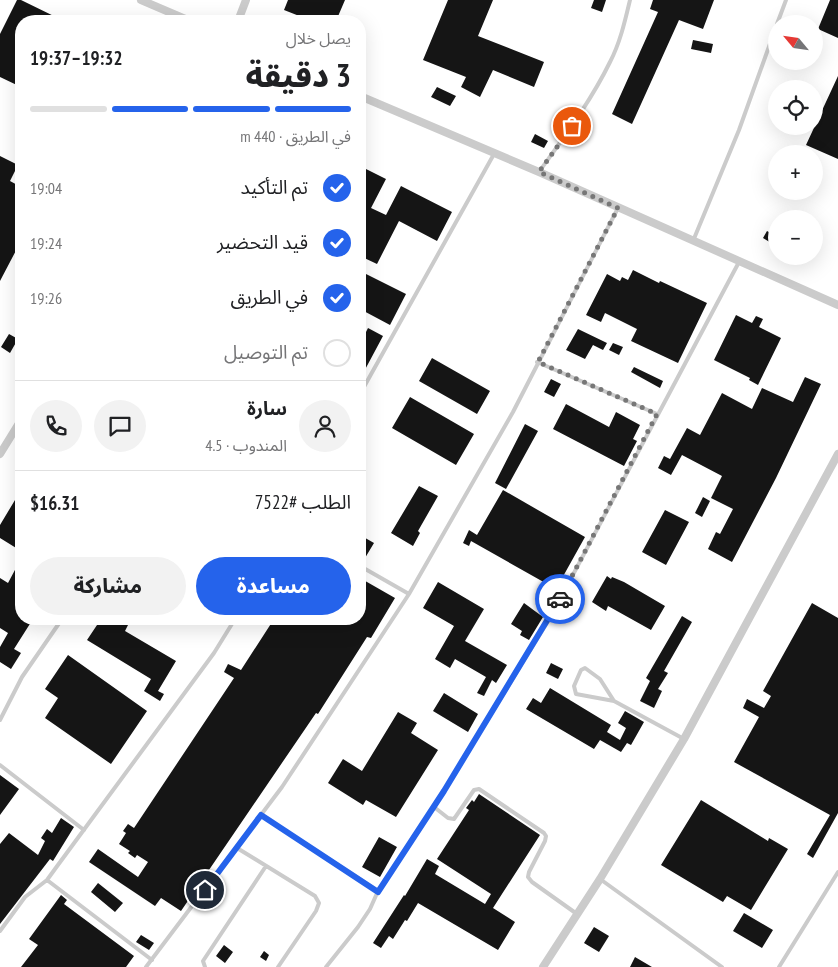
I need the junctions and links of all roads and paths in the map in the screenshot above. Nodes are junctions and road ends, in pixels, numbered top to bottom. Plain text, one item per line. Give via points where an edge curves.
1 (141, 0) edge
2 (246, 0) edge
3 (630, 0) edge
4 (786, 0) edge
5 (176, 15) edge
6 (240, 15) edge
7 (781, 15) edge
8 (768, 50) edge
9 (366, 99) edge
10 (494, 154) junction
11 (539, 172) junction
12 (618, 208) junction
13 (693, 241) junction
14 (740, 260) junction
15 (838, 305) edge
16 (538, 362) junction
17 (366, 383) edge
18 (657, 414) junction
19 (15, 430) edge
20 (0, 454) edge
21 (838, 454) edge
22 (366, 569) edge
23 (409, 594) junction
24 (58, 625) edge
25 (231, 625) edge
26 (614, 702) junction
27 (0, 720) edge
28 (684, 739) junction
29 (0, 765) edge
30 (434, 807) junction
31 (261, 815) junction
32 (84, 830) junction
33 (237, 848) junction
34 (266, 866) junction
35 (838, 872) edge
36 (600, 879) junction
37 (46, 880) junction
38 (378, 892) junction
39 (577, 914) junction
40 (0, 931) edge
41 (152, 960) junction
42 (146, 967) edge
43 (205, 967) edge
44 (278, 967) edge
45 (326, 967) edge
46 (543, 967) edge
47 (721, 967) edge
48 (779, 967) edge

1 - 5 street
2 - 6 street
3 - 11 lane via 611,61 572,126
4 - 7 lane
8 - 13 lane
9 - 10 street
10 - 11 street
10 - 17 lane
11 - 12 street
12 - 13 street
12 - 16 lane
13 - 14 street
14 - 15 street
14 - 18 lane
16 - 18 lane
16 - 23 lane
18 - 30 lane via 550,618
19 - 20 street
21 - 28 street
22 - 23 lane
23 - 31 lane
24 - 27 lane via 22,677
25 - 32 lane
26 - 26 lane via 600,679 586,668 581,670 574,686 576,694
26 - 28 lane
28 - 36 street
29 - 32 lane
30 - 38 lane
30 - 39 lane via 448,818 454,818 478,789 544,834 545,841 528,877
31 - 33 lane
31 - 38 lane
32 - 37 lane
33 - 34 lane
33 - 41 lane
34 - 43 lane via 203,961
34 - 44 lane via 315,896 319,903
35 - 48 lane
36 - 39 street
36 - 47 lane
37 - 40 lane via 25,897
37 - 41 lane
38 - 45 lane via 358,927
39 - 46 street
41 - 42 lane

